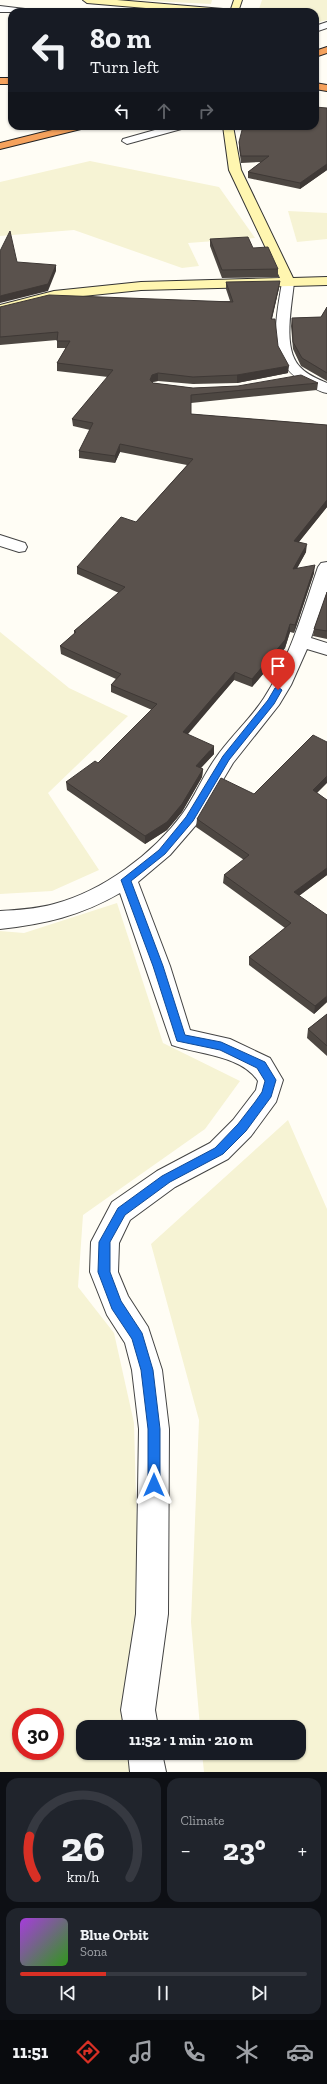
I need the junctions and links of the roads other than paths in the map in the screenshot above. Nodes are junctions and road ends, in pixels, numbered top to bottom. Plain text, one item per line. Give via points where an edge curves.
1 (87, 0) edge
2 (178, 8) edge
3 (36, 130) edge
4 (65, 130) edge
5 (168, 130) edge
6 (229, 130) edge
7 (0, 139) edge
8 (127, 142) dead end
9 (0, 146) edge
10 (327, 281) edge
11 (288, 282) junction
12 (0, 309) edge
13 (305, 376) junction
14 (282, 380) edge
15 (327, 389) edge
16 (0, 540) edge
17 (19, 547) dead end
18 (327, 567) edge
19 (301, 641) junction
20 (327, 649) edge
21 (126, 880) junction
22 (0, 920) edge
23 (140, 1720) edge
24 (146, 1760) edge
25 (148, 1772) edge

1 - 2 street
3 - 7 highway
4 - 9 highway
5 - 8 street
6 - 11 street via 235,170
10 - 11 street
11 - 12 street via 141,286 54,295
11 - 13 street via 284,351 293,369
13 - 14 street
13 - 15 street
16 - 17 street
18 - 19 street
19 - 20 street
19 - 21 street via 291,666 271,702 226,758 190,819 162,852
21 - 22 street via 60,911
21 - 23 street via 181,1038 221,1046 235,1052 261,1065 271,1080 267,1094 259,1105 242,1128 219,1151 166,1179 122,1212 105,1242 104,1272 117,1305 138,1337 147,1370 154,1429 152,1614 138,1710
24 - 25 street

